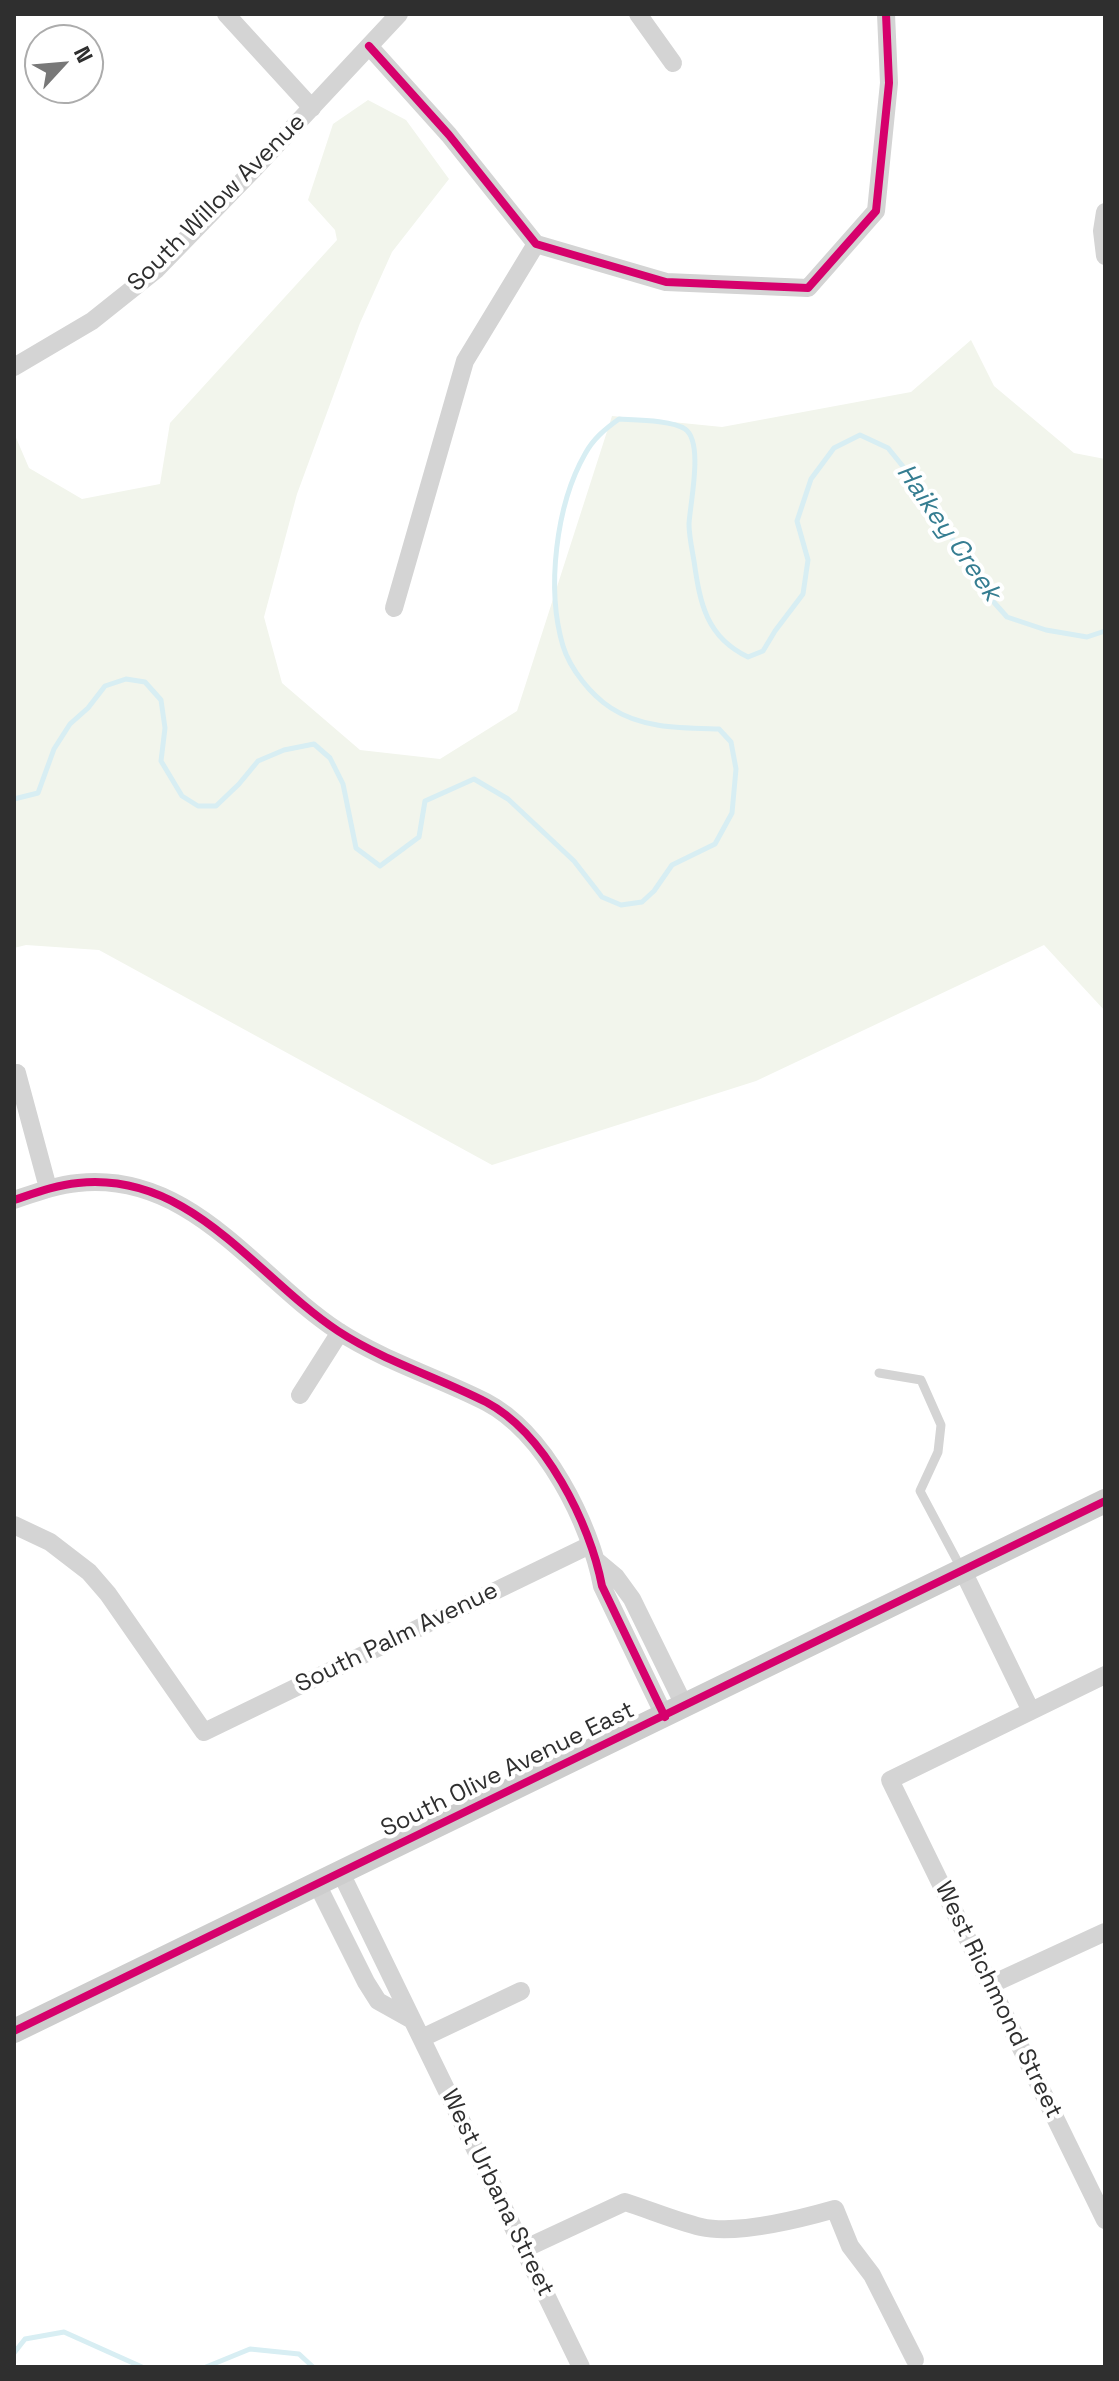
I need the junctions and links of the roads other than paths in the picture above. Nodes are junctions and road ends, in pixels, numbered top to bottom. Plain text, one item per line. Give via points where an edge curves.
1 (226, 14) edge
2 (399, 14) edge
3 (638, 14) edge
4 (886, 14) edge
5 (369, 46) junction
6 (673, 63) dead end
7 (312, 108) junction
8 (1105, 212) edge
9 (536, 244) junction
10 (1105, 256) edge
11 (14, 367) edge
12 (394, 608) dead end
13 (17, 1073) dead end
14 (48, 1188) junction
15 (14, 1200) edge
16 (340, 1332) junction
17 (879, 1373) dead end
18 (300, 1395) dead end
19 (1105, 1501) edge
20 (14, 1525) edge
21 (590, 1545) junction
22 (963, 1571) junction
23 (1105, 1675) edge
24 (1031, 1711) junction
25 (675, 1712) junction
26 (341, 1873) junction
27 (317, 1884) junction
28 (1105, 1932) edge
29 (990, 1985) junction
30 (521, 1991) dead end
31 (412, 2020) junction
32 (14, 2031) edge
33 (422, 2038) junction
34 (1099, 2193) edge
35 (1105, 2220) edge
36 (524, 2249) junction
37 (915, 2360) dead end
38 (581, 2367) edge

1 - 7 street
2 - 5 street, South Willow Avenue
3 - 6 street
4 - 9 street via 889,83 876,211 808,288 666,282
5 - 7 street, South Willow Avenue
5 - 9 street
7 - 11 street, South Willow Avenue via 156,270 92,321
8 - 10 street
9 - 12 street via 465,361
13 - 14 street
14 - 15 street
14 - 16 street via 103,1182 175,1201 219,1230 292,1297
16 - 18 street
16 - 21 street via 488,1403 512,1420 552,1463
17 - 22 lane via 921,1380 941,1425 938,1452 920,1491
19 - 22 street, South Olive Avenue East
20 - 21 street, South Palm Avenue via 70,1555 89,1572 204,1732
21 - 25 street via 598,1562 632,1599
22 - 24 street
22 - 25 street, South Olive Avenue East
23 - 24 street
24 - 29 street, West Richmond Street via 890,1780
25 - 26 street, South Olive Avenue East
26 - 27 street, South Olive Avenue East
26 - 31 street, West Urbana Street
27 - 31 street via 378,2001
27 - 32 street, South Olive Avenue East
28 - 29 street
29 - 34 street, West Richmond Street
30 - 33 street
31 - 33 street, West Urbana Street
33 - 36 street, West Urbana Street
34 - 35 street, West Richmond Street
36 - 37 street via 625,2202 703,2228 795,2220 835,2209 850,2246 872,2275
36 - 38 street, West Urbana Street

